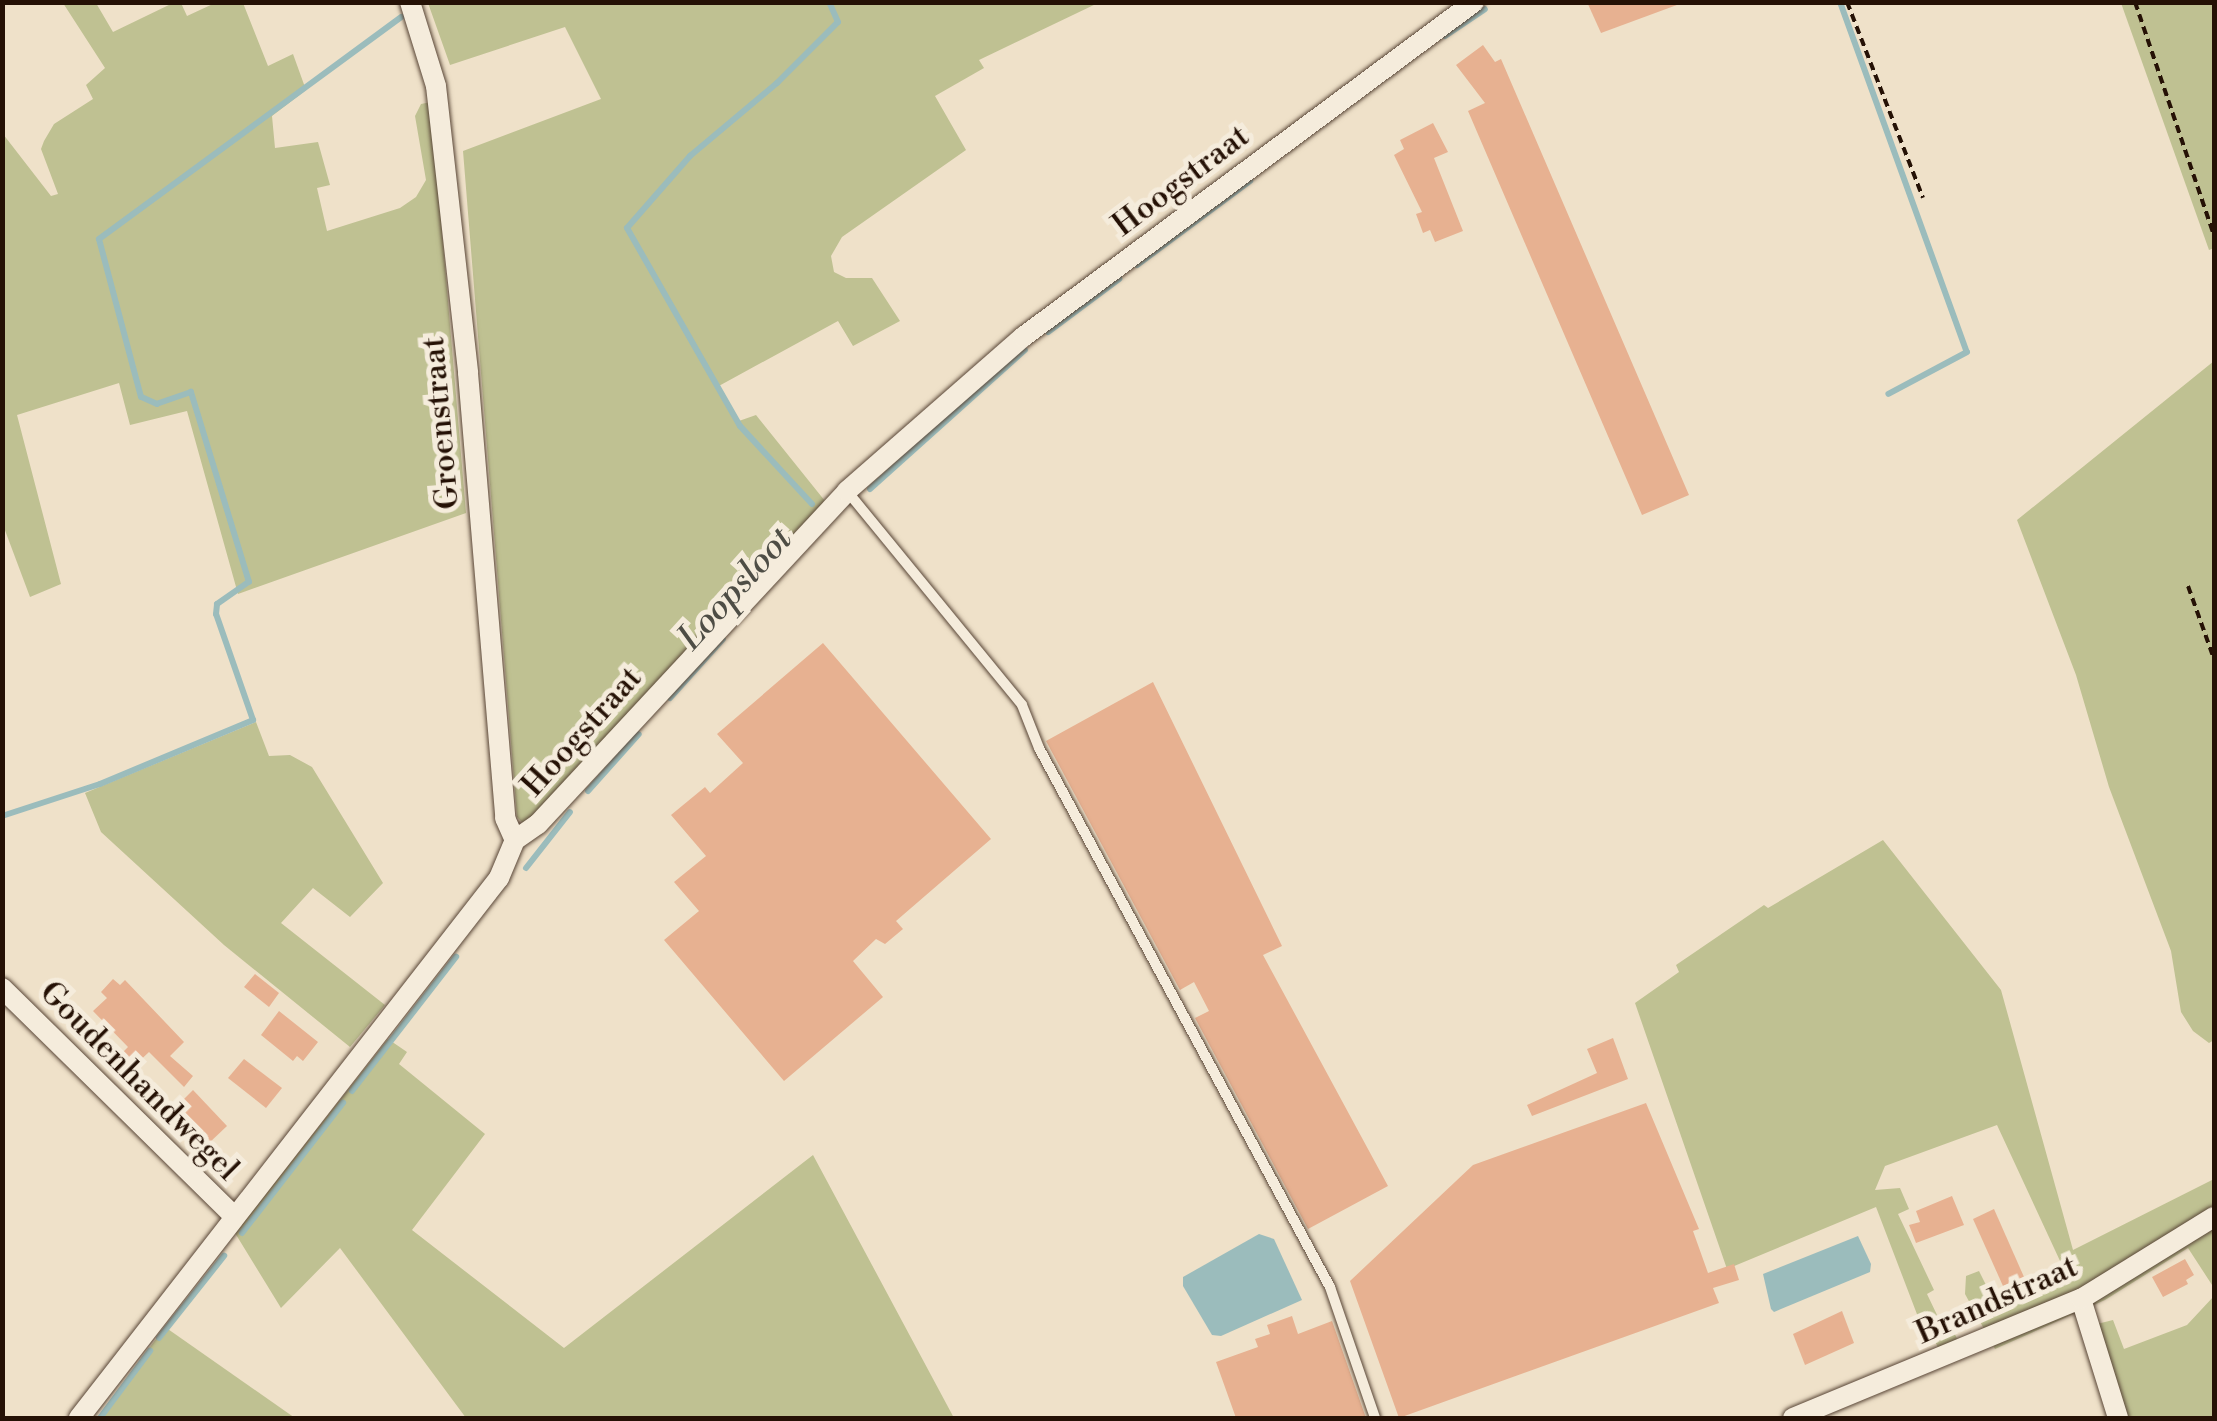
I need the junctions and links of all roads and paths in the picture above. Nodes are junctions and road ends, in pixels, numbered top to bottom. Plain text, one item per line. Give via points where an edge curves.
1 (410, 2) edge
2 (1474, 2) edge
3 (1847, 2) edge
4 (2134, 2) edge
5 (1923, 198) dead end
6 (2214, 236) edge
7 (847, 492) junction
8 (2188, 586) dead end
9 (2214, 659) edge
10 (515, 840) junction
11 (2, 988) edge
12 (234, 1216) junction
13 (2214, 1217) edge
14 (2081, 1299) junction
15 (79, 1418) edge
16 (1375, 1418) edge
17 (1793, 1418) edge
18 (2118, 1418) edge

1 - 10 street, Groenstraat via 436,86 506,818
2 - 7 street, Hoogstraat via 1023,337
3 - 5 path
4 - 6 path
7 - 10 street, Hoogstraat via 538,824
7 - 16 lane via 1022,705 1039,748 1330,1287
8 - 9 path
10 - 12 street, Hoogstraat via 499,878
11 - 12 street, Goudenhandwegel
12 - 15 street, Hoogstraat
13 - 14 street, Brandstraat
14 - 17 street, Brandstraat
14 - 18 street

